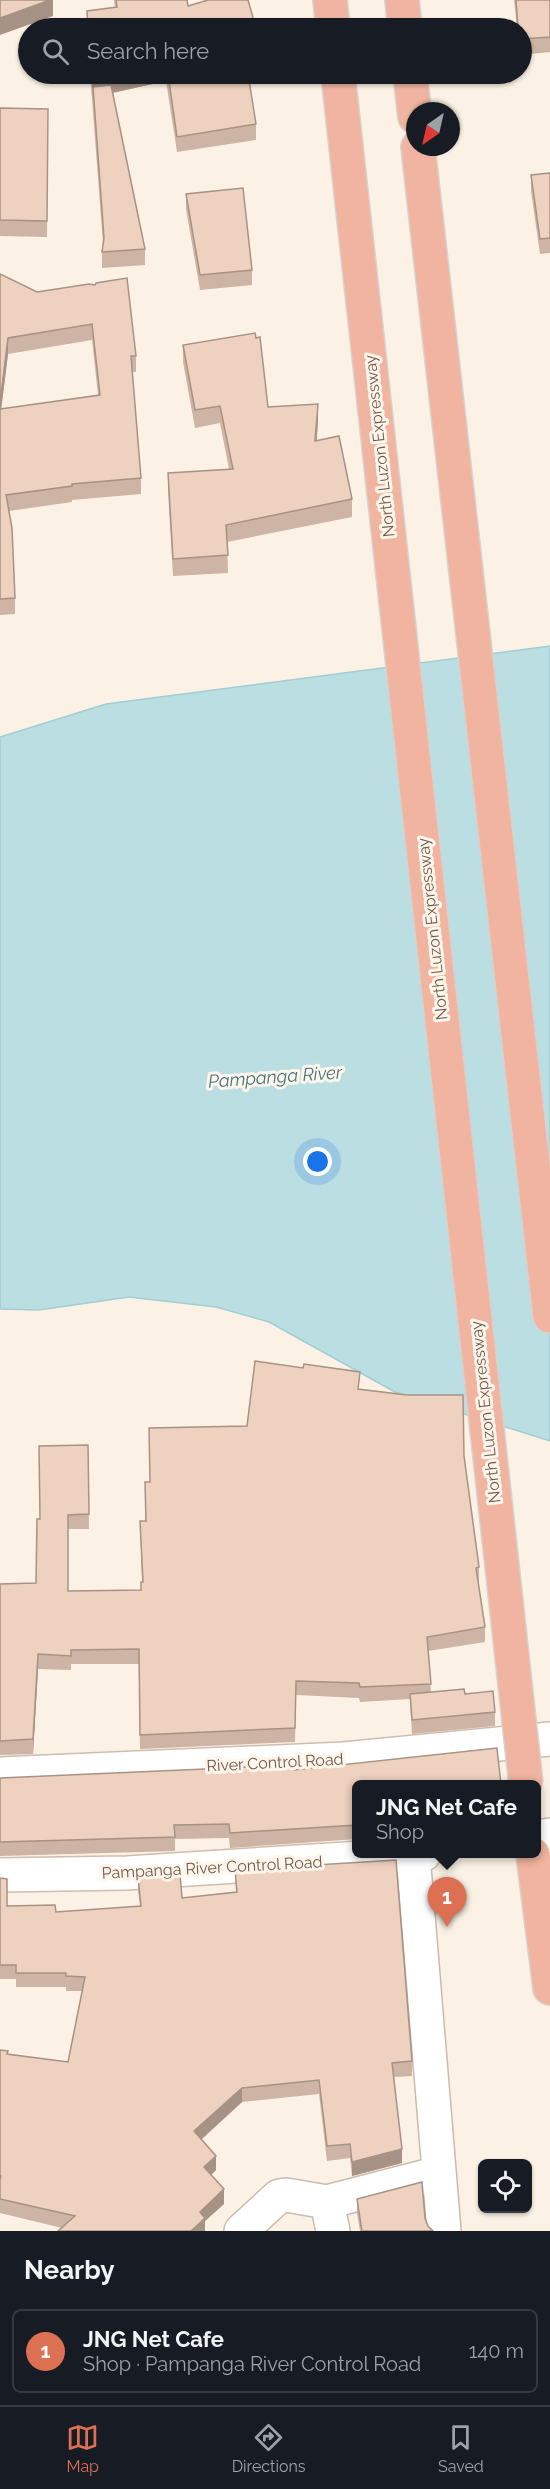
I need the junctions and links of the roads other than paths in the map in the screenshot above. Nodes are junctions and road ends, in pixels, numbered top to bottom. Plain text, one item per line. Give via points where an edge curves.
1 (330, 0) edge
2 (402, 0) edge
3 (332, 18) edge
4 (404, 18) edge
5 (339, 84) edge
6 (411, 84) edge
7 (413, 102) edge
8 (419, 156) edge
9 (550, 1316) edge
10 (550, 1739) edge
11 (0, 1774) edge
12 (524, 1780) edge
13 (357, 1858) edge
14 (418, 1858) edge
15 (533, 1858) edge
16 (0, 1875) edge
17 (550, 1988) edge
18 (439, 2173) junction
19 (330, 2216) edge
20 (241, 2231) edge
21 (444, 2231) edge

1 - 3 highway
2 - 4 highway
5 - 12 highway, North Luzon Expressway, bridge
6 - 7 highway
8 - 9 highway
10 - 11 street, River Control Road via 344,1759
13 - 16 street, Pampanga River Control Road via 127,1873
14 - 18 street
15 - 17 highway
18 - 19 street
18 - 21 street
19 - 20 street via 286,2195 279,2196

